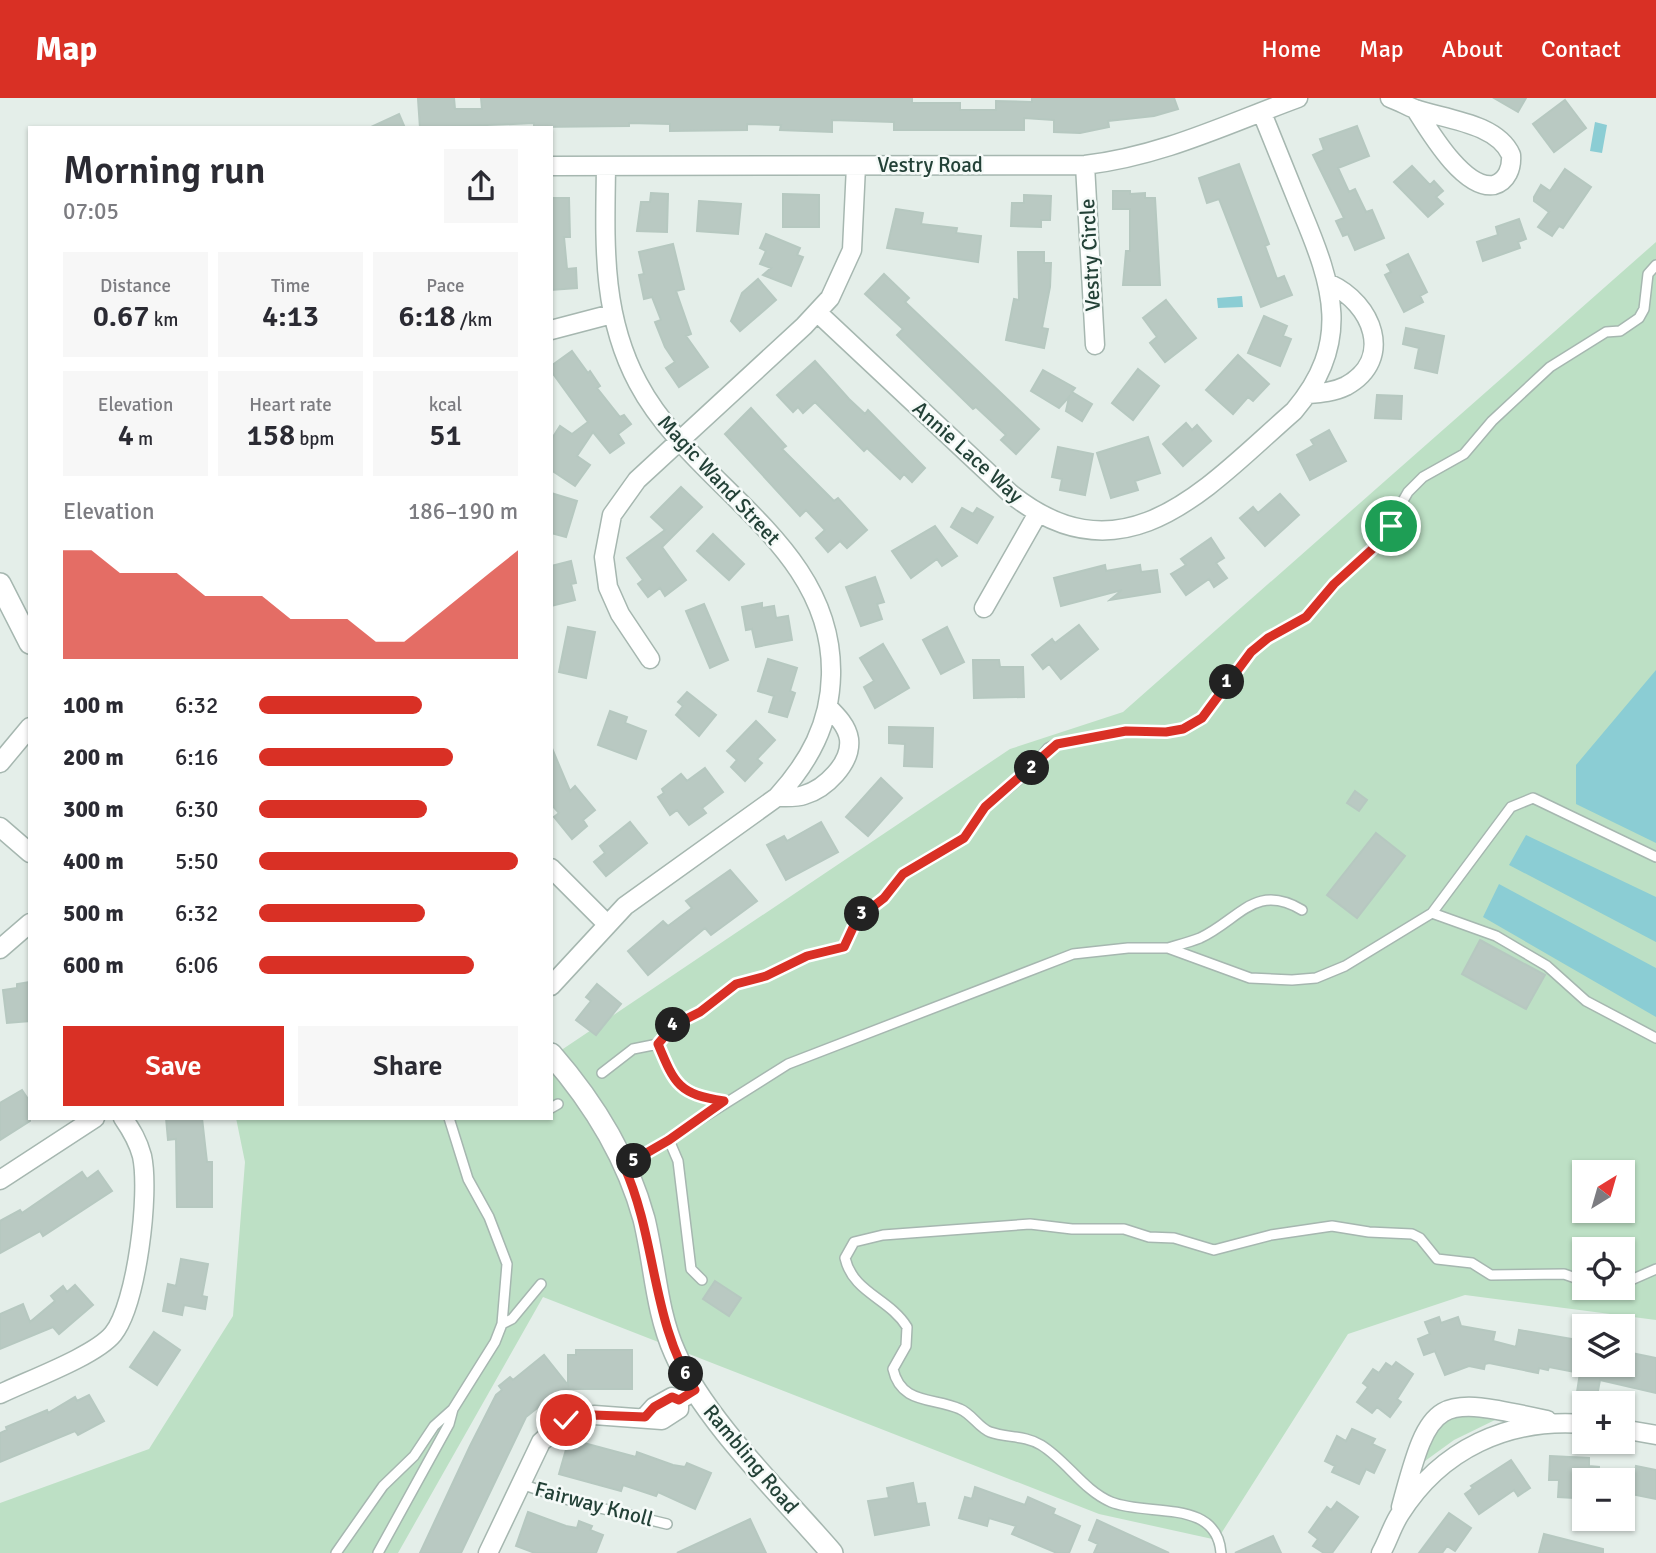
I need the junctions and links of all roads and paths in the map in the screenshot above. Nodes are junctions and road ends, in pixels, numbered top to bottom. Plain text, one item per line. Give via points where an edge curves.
1 (1298, 98) edge
2 (1391, 98) edge
3 (1416, 110) junction
4 (1262, 113) junction
5 (1085, 164) junction
6 (553, 166) edge
7 (856, 166) junction
8 (606, 167) junction
9 (1656, 265) edge
10 (1330, 284) junction
11 (818, 313) junction
12 (612, 314) junction
13 (553, 329) edge
14 (1095, 345) dead end
15 (1308, 394) junction
16 (679, 441) junction
17 (1038, 513) junction
18 (0, 584) edge
19 (984, 608) dead end
20 (28, 639) edge
21 (650, 659) dead end
22 (828, 707) junction
23 (28, 729) edge
24 (0, 763) edge
25 (777, 797) junction
26 (0, 827) edge
27 (28, 851) edge
28 (1656, 857) edge
29 (553, 871) edge
30 (1302, 910) dead end
31 (1433, 913) junction
32 (607, 924) junction
33 (28, 925) edge
34 (1168, 948) junction
35 (0, 949) edge
36 (553, 984) edge
37 (1656, 1038) edge
38 (658, 1044) junction
39 (553, 1057) edge
40 (602, 1073) dead end
41 (724, 1101) junction
42 (92, 1120) edge
43 (124, 1120) edge
44 (450, 1120) edge
45 (669, 1140) junction
46 (624, 1166) junction
47 (0, 1180) edge
48 (1656, 1269) edge
49 (1572, 1277) edge
50 (1635, 1278) edge
51 (702, 1280) dead end
52 (541, 1284) dead end
53 (502, 1324) junction
54 (0, 1394) edge
55 (687, 1395) junction
56 (453, 1409) junction
57 (1554, 1422) junction
58 (1572, 1423) edge
59 (1635, 1431) edge
60 (1656, 1435) edge
61 (521, 1484) junction
62 (1398, 1516) junction
63 (667, 1524) dead end
64 (336, 1553) edge
65 (378, 1553) edge
66 (488, 1553) edge
67 (832, 1553) edge
68 (1221, 1553) edge
69 (1381, 1553) edge

1 - 4 street, Vestry Road
2 - 3 street
3 - 3 street via 1455,117 1497,139 1511,155 1506,177 1488,186 1469,177
4 - 5 street, Vestry Road via 1168,149
4 - 10 street, Annie Lace Way
5 - 7 street, Vestry Road
5 - 14 street, Vestry Circle
6 - 8 street, Vestry Road
7 - 8 street, Vestry Road
7 - 11 street via 852,250 840,282
8 - 12 street, Magic Wand Street via 605,254
9 - 38 lane via 1648,274 1644,309 1630,327 1606,332 1550,368 1492,421 1464,454 1423,477 1408,492 1379,543 1306,617 1251,652 1202,718 1183,729 1126,731 1048,748 1028,772 985,807 964,838 903,874 884,898 867,908 844,947 736,984 674,1025
10 - 15 street, Annie Lace Way via 1328,350
10 - 15 street via 1361,306 1371,325 1373,346 1357,378 1331,391
11 - 16 street
11 - 17 street, Annie Lace Way via 1011,494
12 - 13 street
12 - 16 street, Magic Wand Street via 639,385
15 - 17 street, Annie Lace Way via 1197,495 1158,519 1107,530 1070,526
16 - 21 street via 627,491 612,515 605,542 605,572 613,601
16 - 22 street, Magic Wand Street via 806,579 830,645
17 - 19 street
18 - 20 street
22 - 25 street, Magic Wand Street via 807,760
22 - 25 street, Magic Wand Street via 846,729 849,740 844,761 817,789 803,796
23 - 24 street
25 - 32 street, Magic Wand Street via 643,891
26 - 27 street
28 - 31 lane via 1533,798 1511,807
29 - 32 street
30 - 34 lane via 1285,900 1257,900 1201,937
31 - 34 lane via 1345,966 1316,978 1250,978
31 - 37 lane via 1496,936 1547,966 1586,1002
32 - 36 street, Magic Wand Street
33 - 35 street
34 - 41 lane via 1073,954 788,1064
38 - 40 lane via 633,1049
38 - 41 lane via 670,1074 683,1090
39 - 46 street, Rambling Road via 589,1103
41 - 45 lane
42 - 47 street
43 - 54 street via 136,1136 145,1184 136,1267 123,1316 113,1335 98,1347
44 - 53 lane via 468,1179 507,1264
45 - 46 lane
45 - 51 lane via 678,1161 691,1269
46 - 55 street, Rambling Road via 643,1219 669,1339
48 - 50 lane
49 - 68 lane via 1491,1275 1472,1263 1437,1259 1412,1234 1332,1226 1214,1250 1174,1237 1149,1237 1124,1229 1072,1230 1030,1224 883,1235 854,1242 845,1258 851,1277 892,1308 907,1327 906,1346 893,1369 903,1389 917,1400 960,1409 987,1431 1035,1442 1112,1502 1173,1511 1204,1521 1213,1528
52 - 53 lane
53 - 56 lane
55 - 61 street via 679,1409 662,1420 594,1415 566,1420 541,1442
55 - 67 street, Rambling Road
56 - 64 lane via 377,1493
56 - 65 lane
57 - 58 street
57 - 62 street via 1497,1433 1461,1450 1424,1481
57 - 62 street via 1469,1405 1447,1409 1427,1427
59 - 60 street
61 - 63 lane, Fairway Knoll
61 - 66 street
62 - 69 street

